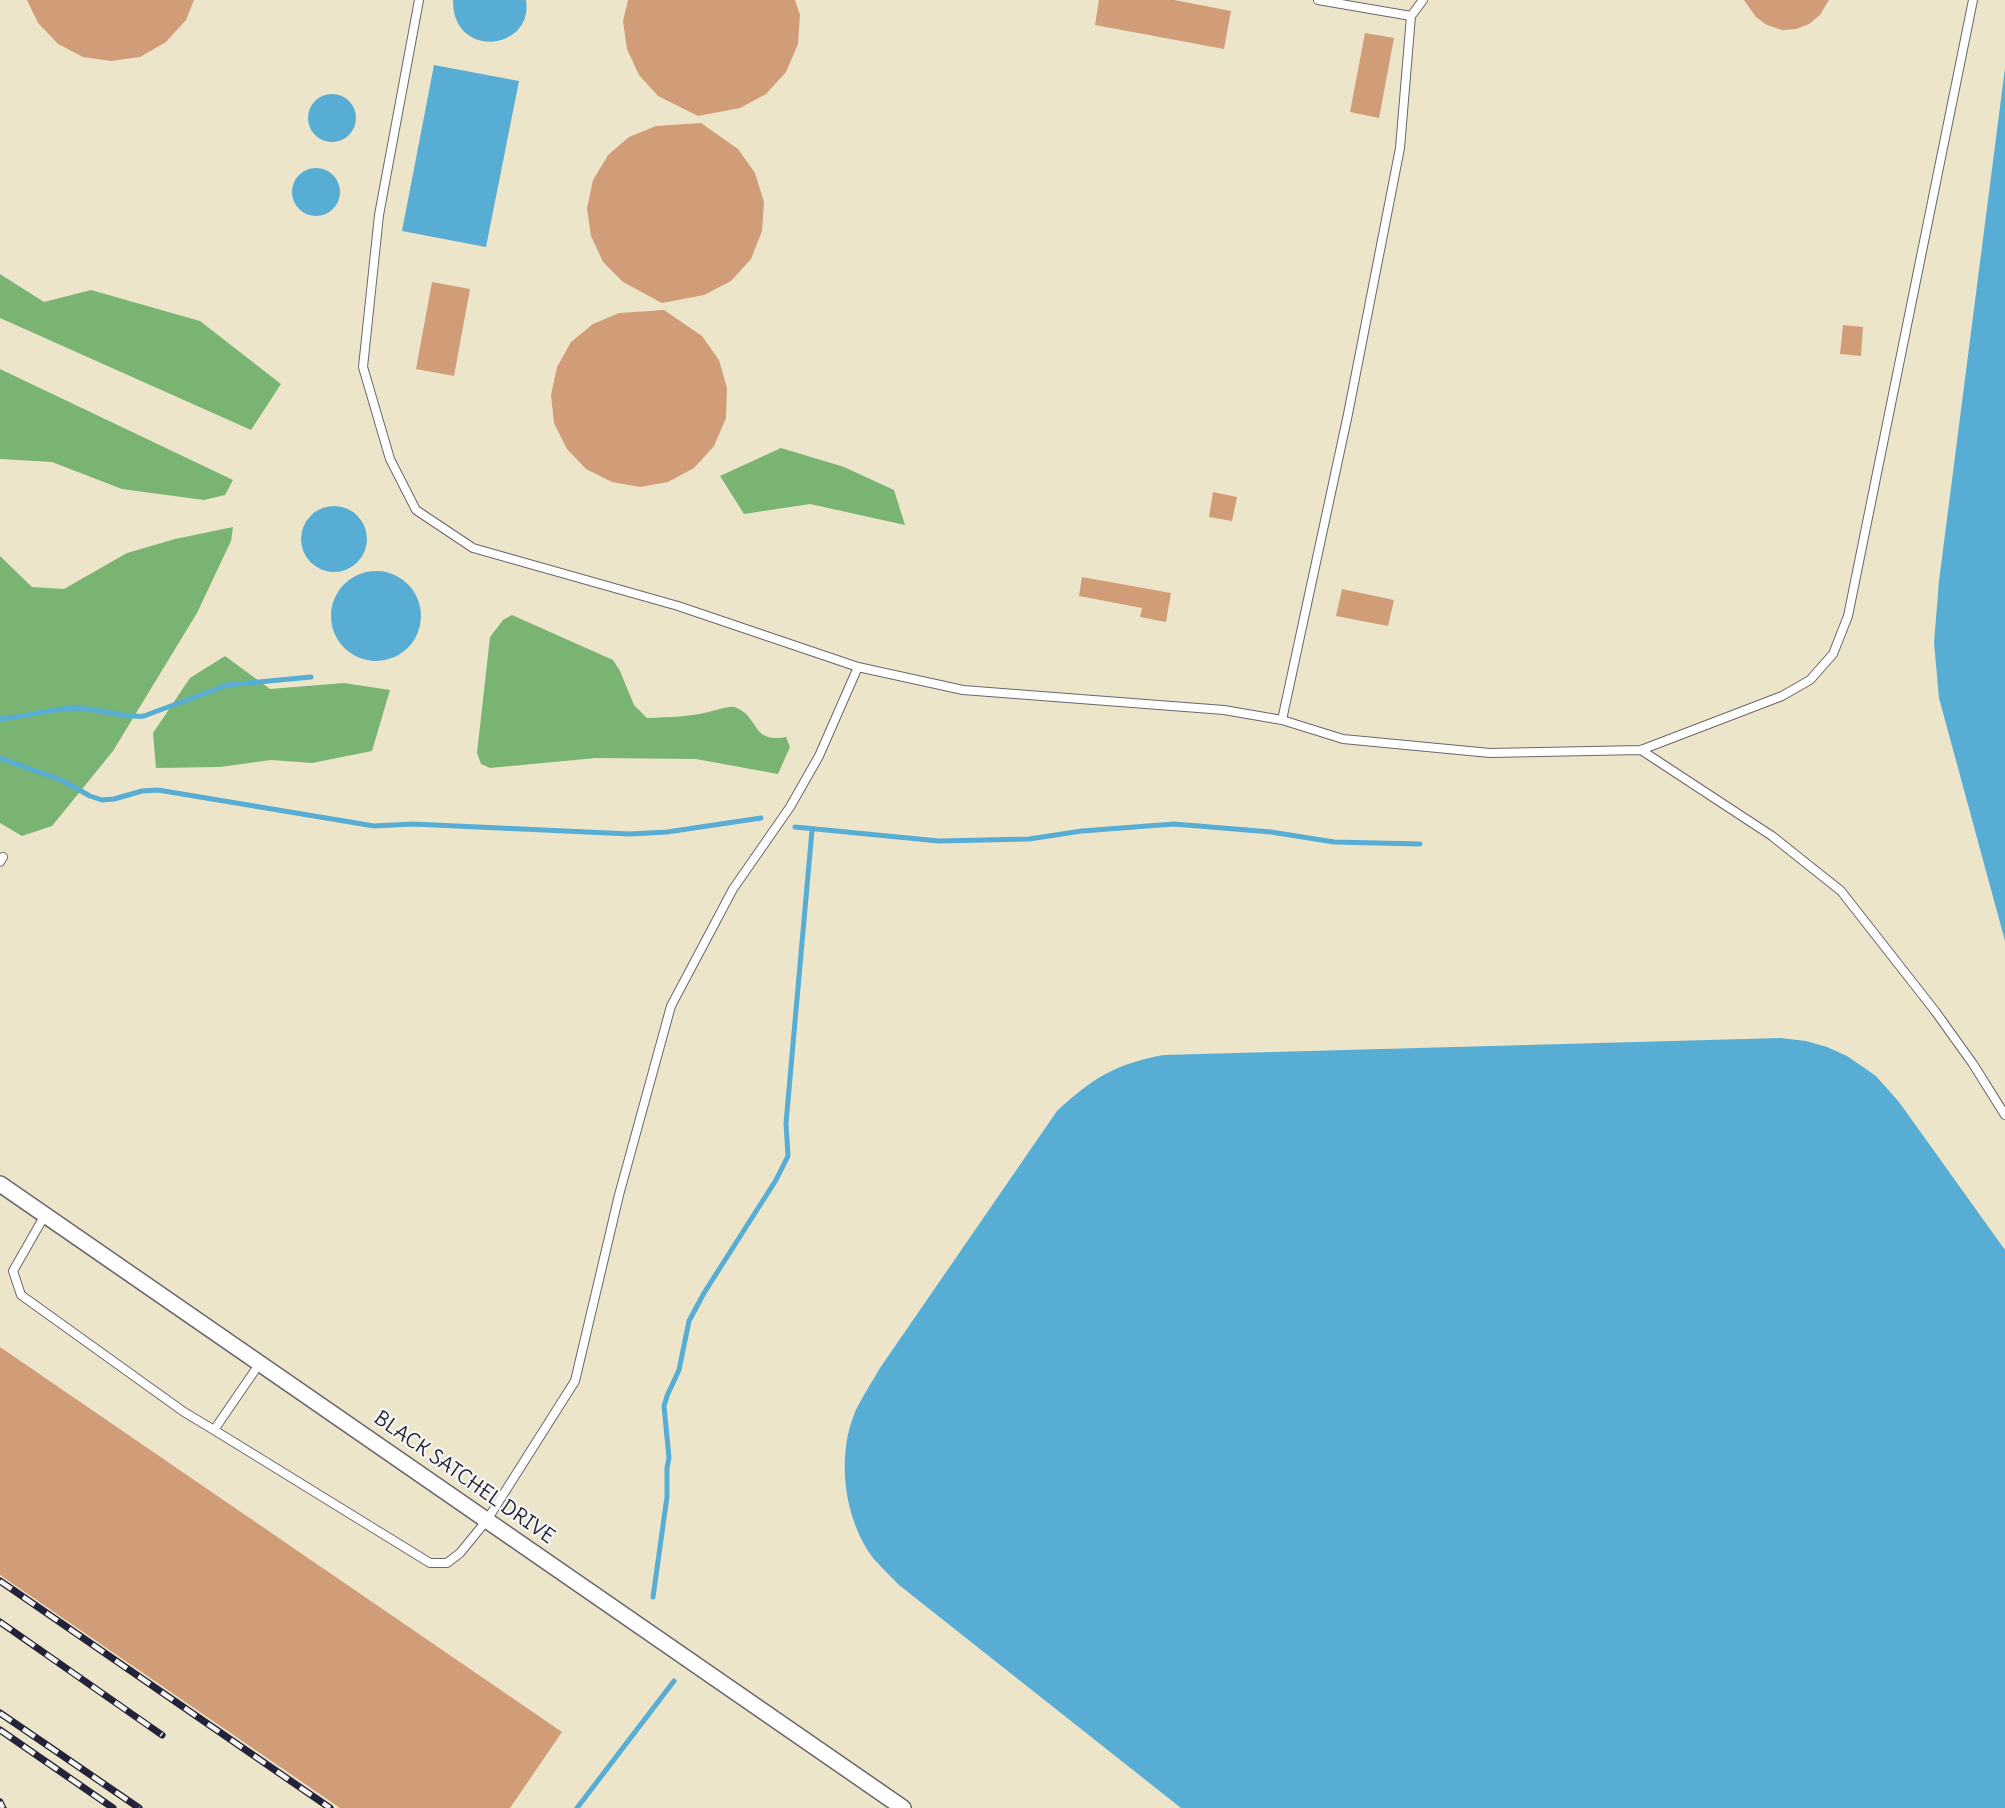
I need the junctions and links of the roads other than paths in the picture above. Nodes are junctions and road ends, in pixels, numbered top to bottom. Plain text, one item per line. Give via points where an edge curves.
1 (419, 0) edge
2 (1318, 0) edge
3 (1423, 0) edge
4 (1973, 0) edge
5 (1411, 16) junction
6 (858, 667) junction
7 (1282, 720) junction
8 (1641, 750) junction
9 (2005, 1116) edge
10 (0, 1184) edge
11 (45, 1215) junction
12 (260, 1362) junction
13 (214, 1430) junction
14 (487, 1520) junction
15 (903, 1808) edge

1 - 6 lane via 379,215 363,368 390,459 416,510 473,548 678,606
2 - 5 lane
3 - 5 lane
4 - 8 lane via 1848,615 1833,654 1810,680 1782,696
5 - 7 lane via 1400,148
6 - 7 lane via 963,690 1224,710
6 - 14 lane via 813,766 790,807 733,889 671,1006 619,1195 575,1381
7 - 8 lane via 1343,739 1490,753
8 - 9 lane via 1772,836 1841,891 1935,1011
10 - 11 street, BLACK SATCHEL DRIVE
11 - 12 street, BLACK SATCHEL DRIVE
11 - 13 lane via 13,1271 21,1295
12 - 13 lane
12 - 14 street, BLACK SATCHEL DRIVE
13 - 14 lane via 430,1563 447,1563
14 - 15 street, BLACK SATCHEL DRIVE

